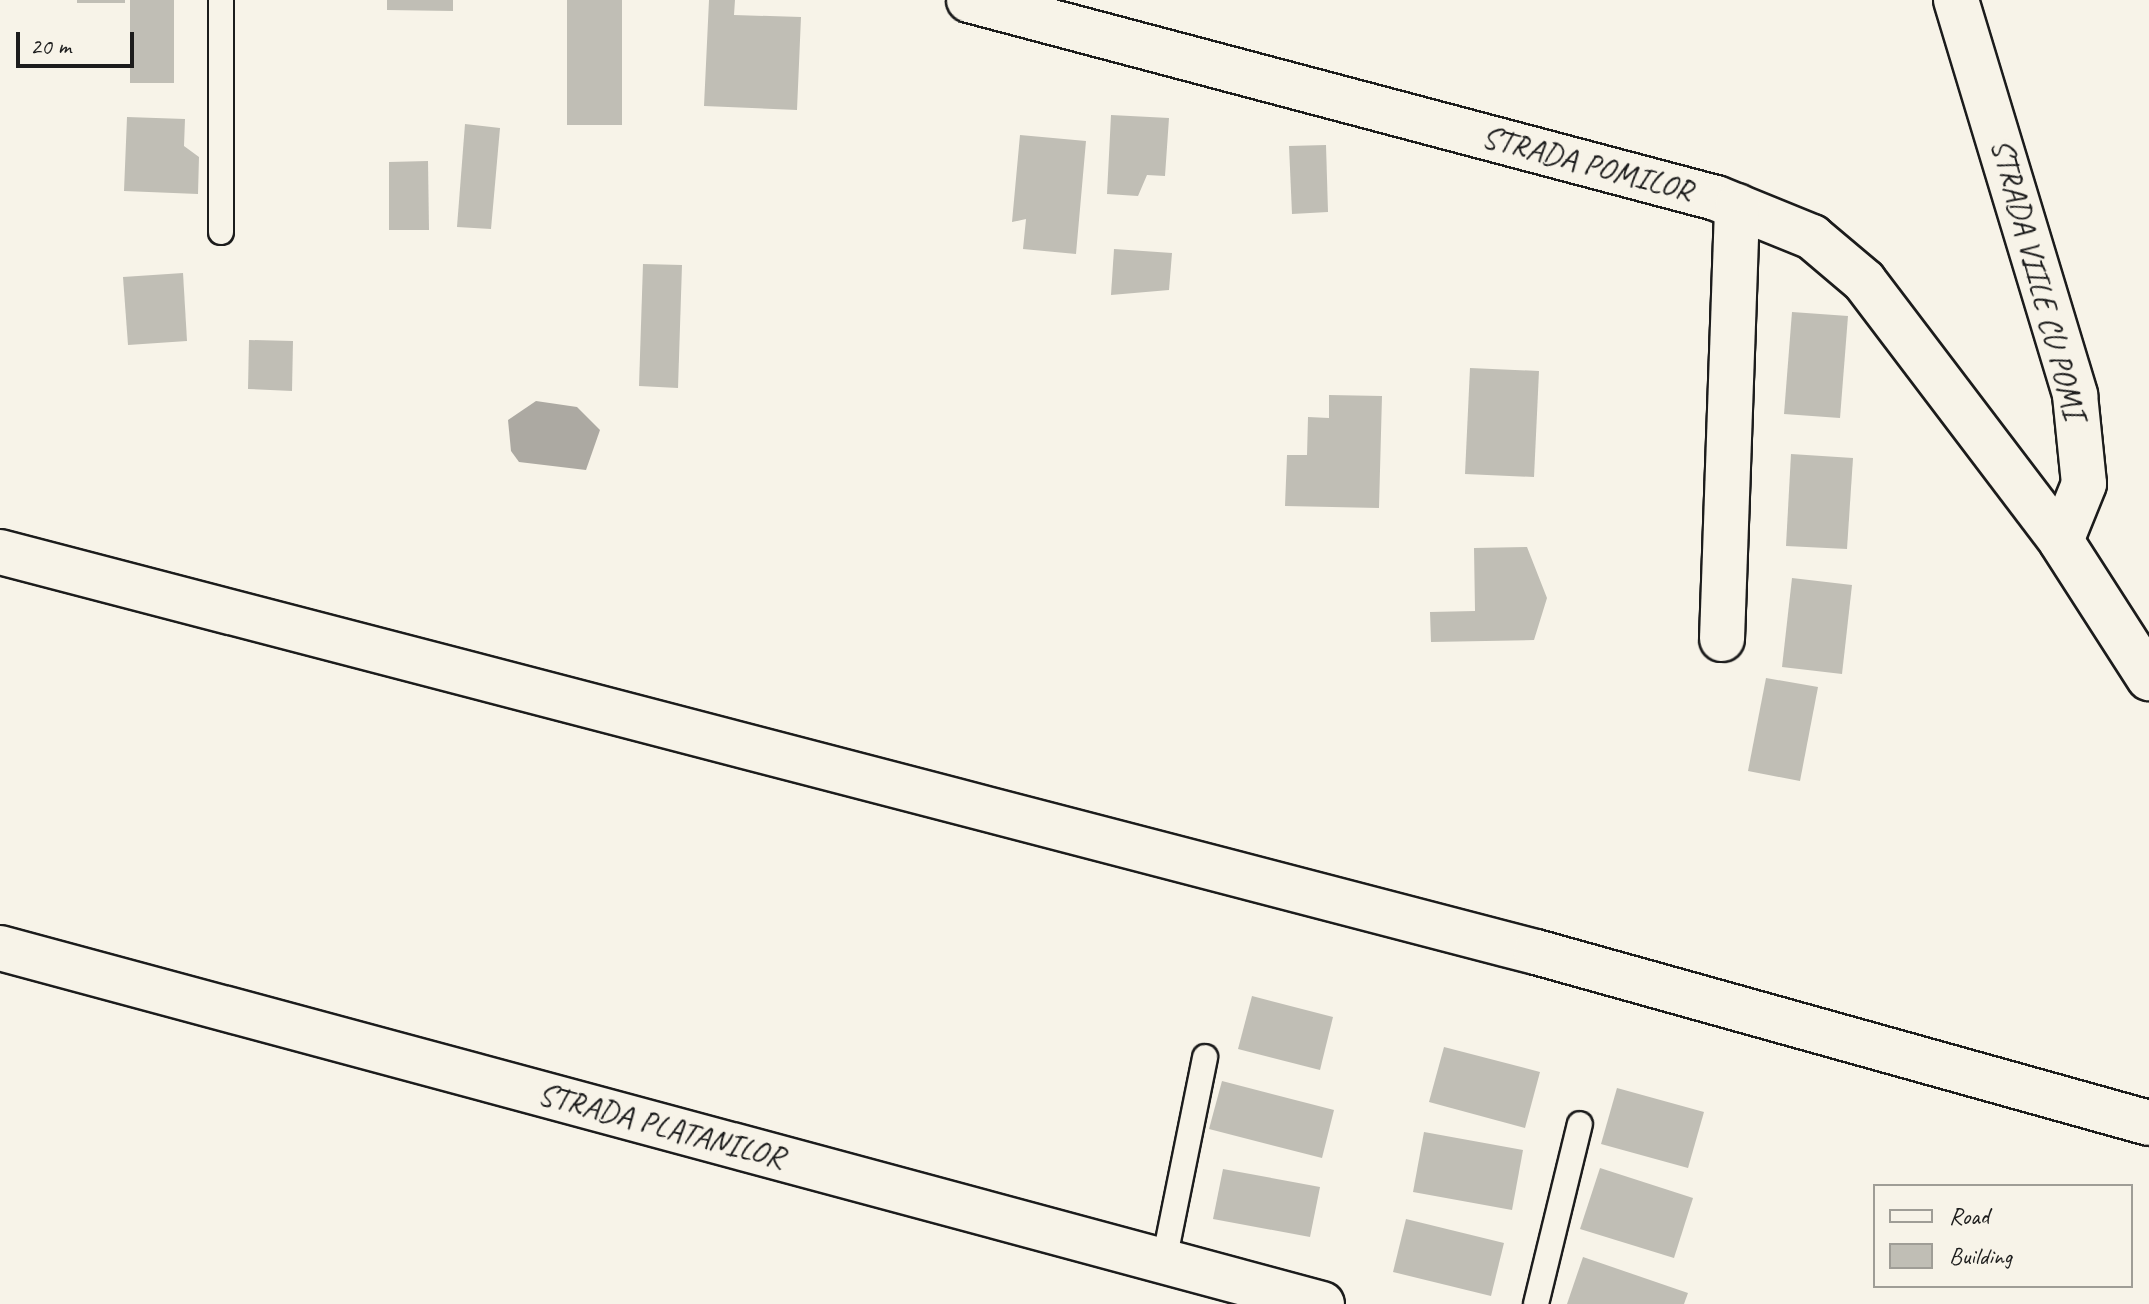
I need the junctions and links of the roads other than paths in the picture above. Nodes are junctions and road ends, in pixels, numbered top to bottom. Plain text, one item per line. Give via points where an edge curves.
1 (221, 0) edge
2 (1956, 0) edge
3 (974, 1) edge
4 (1737, 206) junction
5 (221, 232) dead end
6 (2061, 541) junction
7 (0, 552) edge
8 (1722, 639) dead end
9 (2149, 678) edge
10 (0, 948) edge
11 (1205, 1057) dead end
12 (2149, 1123) edge
13 (1580, 1124) dead end
14 (1164, 1261) junction
15 (1322, 1304) edge
16 (1536, 1304) edge

1 - 5 lane
2 - 6 street, STRADA VIILE CU POMI via 2013,169 2075,395 2084,484
3 - 4 street, STRADA POMILOR
4 - 6 street, STRADA POMILOR via 1812,237 1864,281
4 - 8 street
6 - 9 street
7 - 12 street via 1536,952
10 - 14 street, STRADA PLATANILOR
11 - 14 lane
13 - 16 lane
14 - 15 street, STRADA PLATANILOR

